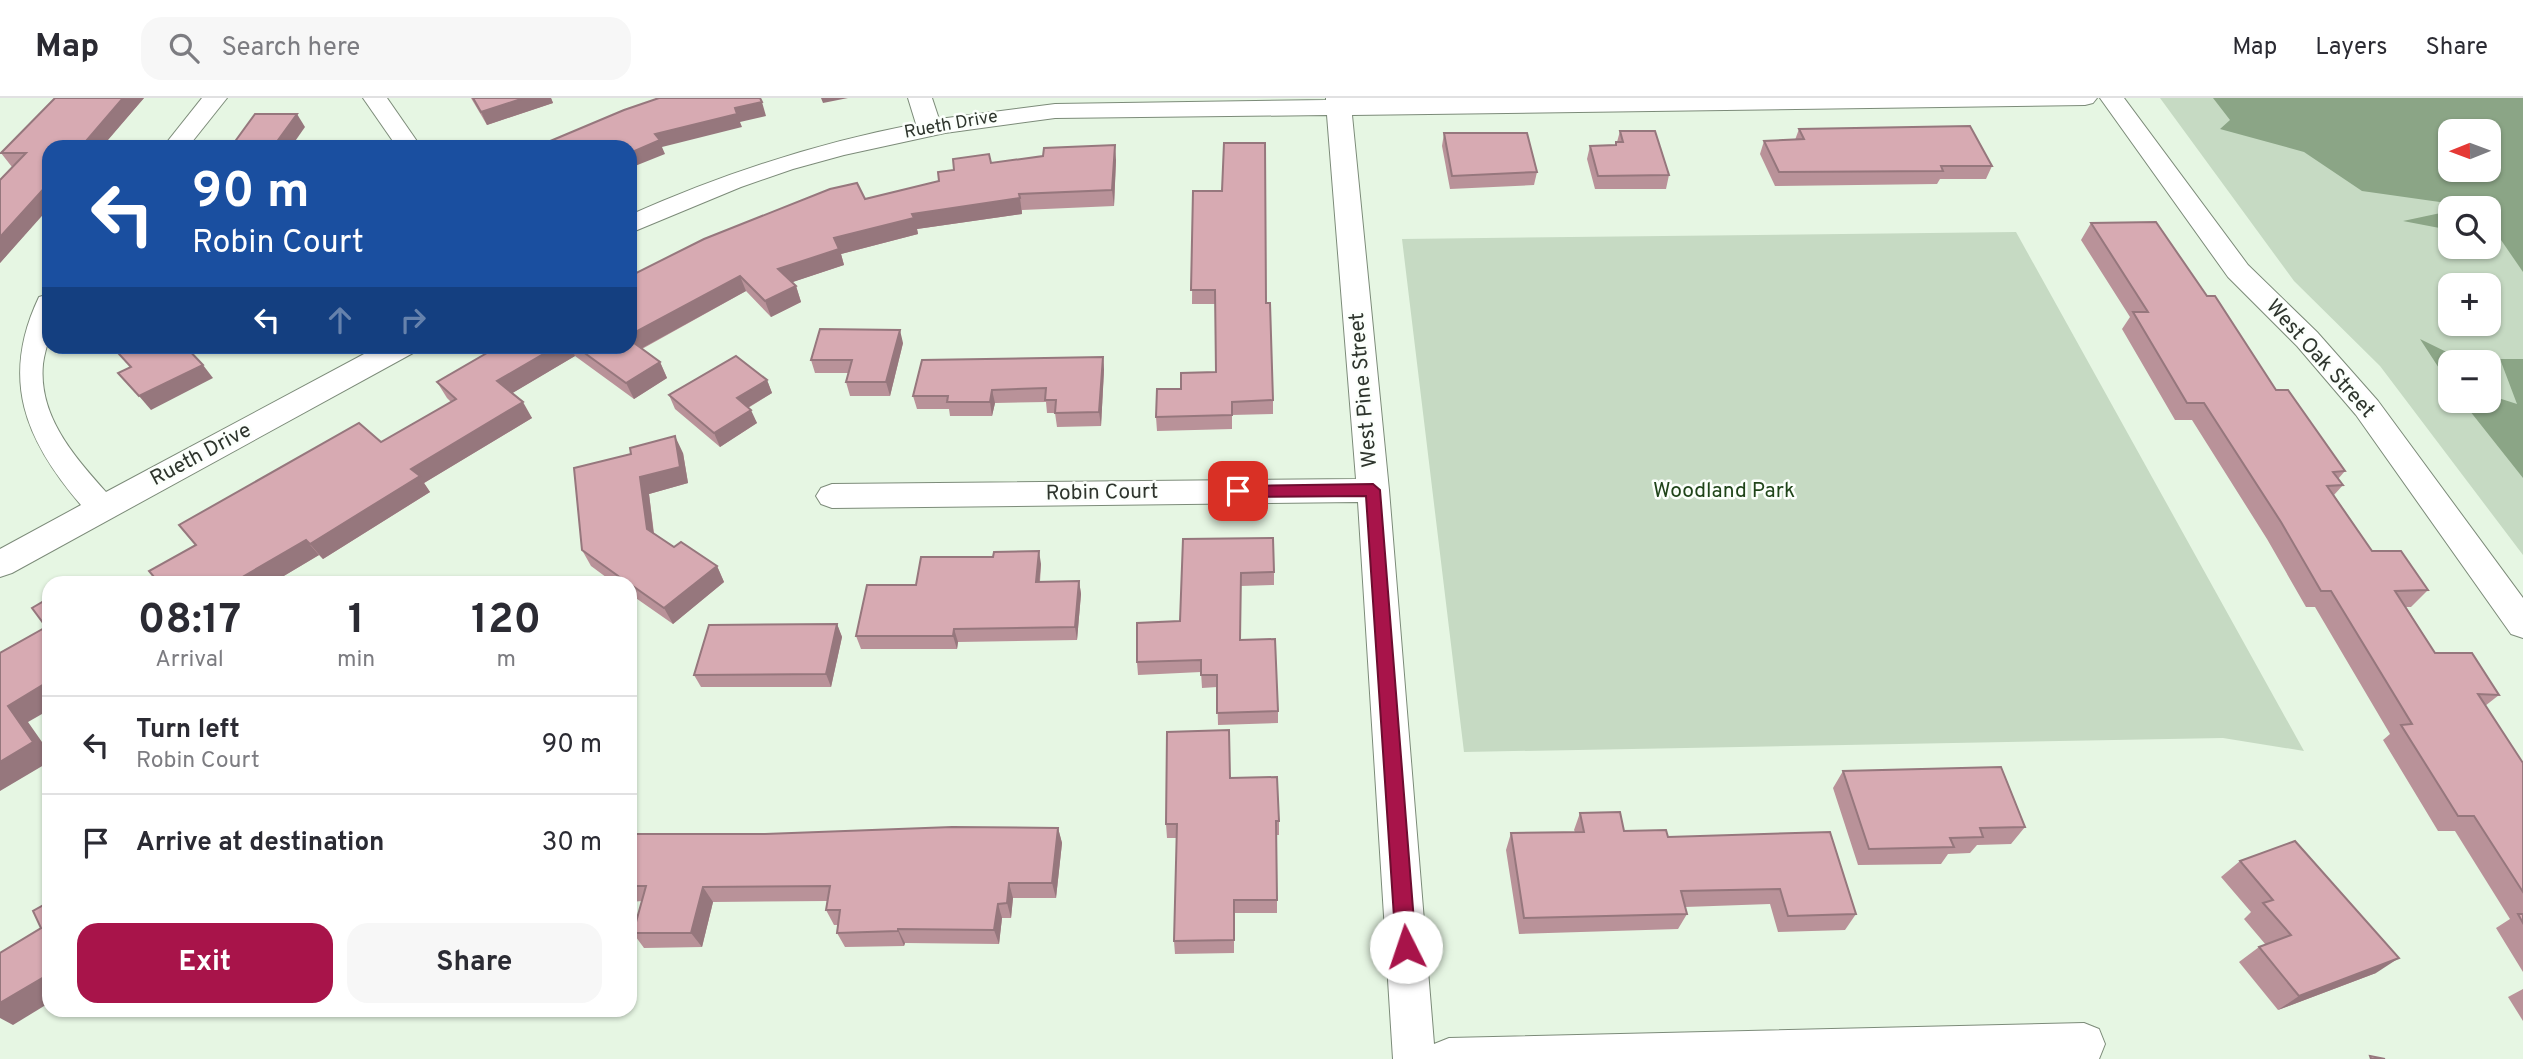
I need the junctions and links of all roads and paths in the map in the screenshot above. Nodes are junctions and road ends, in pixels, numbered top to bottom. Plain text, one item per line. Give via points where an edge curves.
1 (215, 98) edge
2 (375, 98) edge
3 (920, 98) edge
4 (2085, 98) edge
5 (2112, 98) edge
6 (1339, 102) edge
7 (929, 128) junction
8 (181, 140) edge
9 (405, 140) edge
10 (637, 222) edge
11 (42, 315) edge
12 (387, 354) edge
13 (1373, 490) junction
14 (832, 496) dead end
15 (102, 508) junction
16 (0, 564) edge
17 (2523, 624) edge
18 (2084, 1044) dead end
19 (1414, 1059) edge
20 (1449, 1059) edge

1 - 8 street
2 - 9 street
3 - 7 street
4 - 6 street, Rueth Drive
5 - 17 street, West Oak Street via 2238,271 2360,400
6 - 7 street, Rueth Drive via 1055,111
6 - 13 street, West Pine Street
7 - 10 street, Rueth Drive via 785,164
11 - 15 street via 21,360 23,406 34,429
12 - 15 street, Rueth Drive
13 - 14 street, Robin Court
13 - 19 street, West Pine Street
15 - 16 street, Rueth Drive
18 - 20 street

